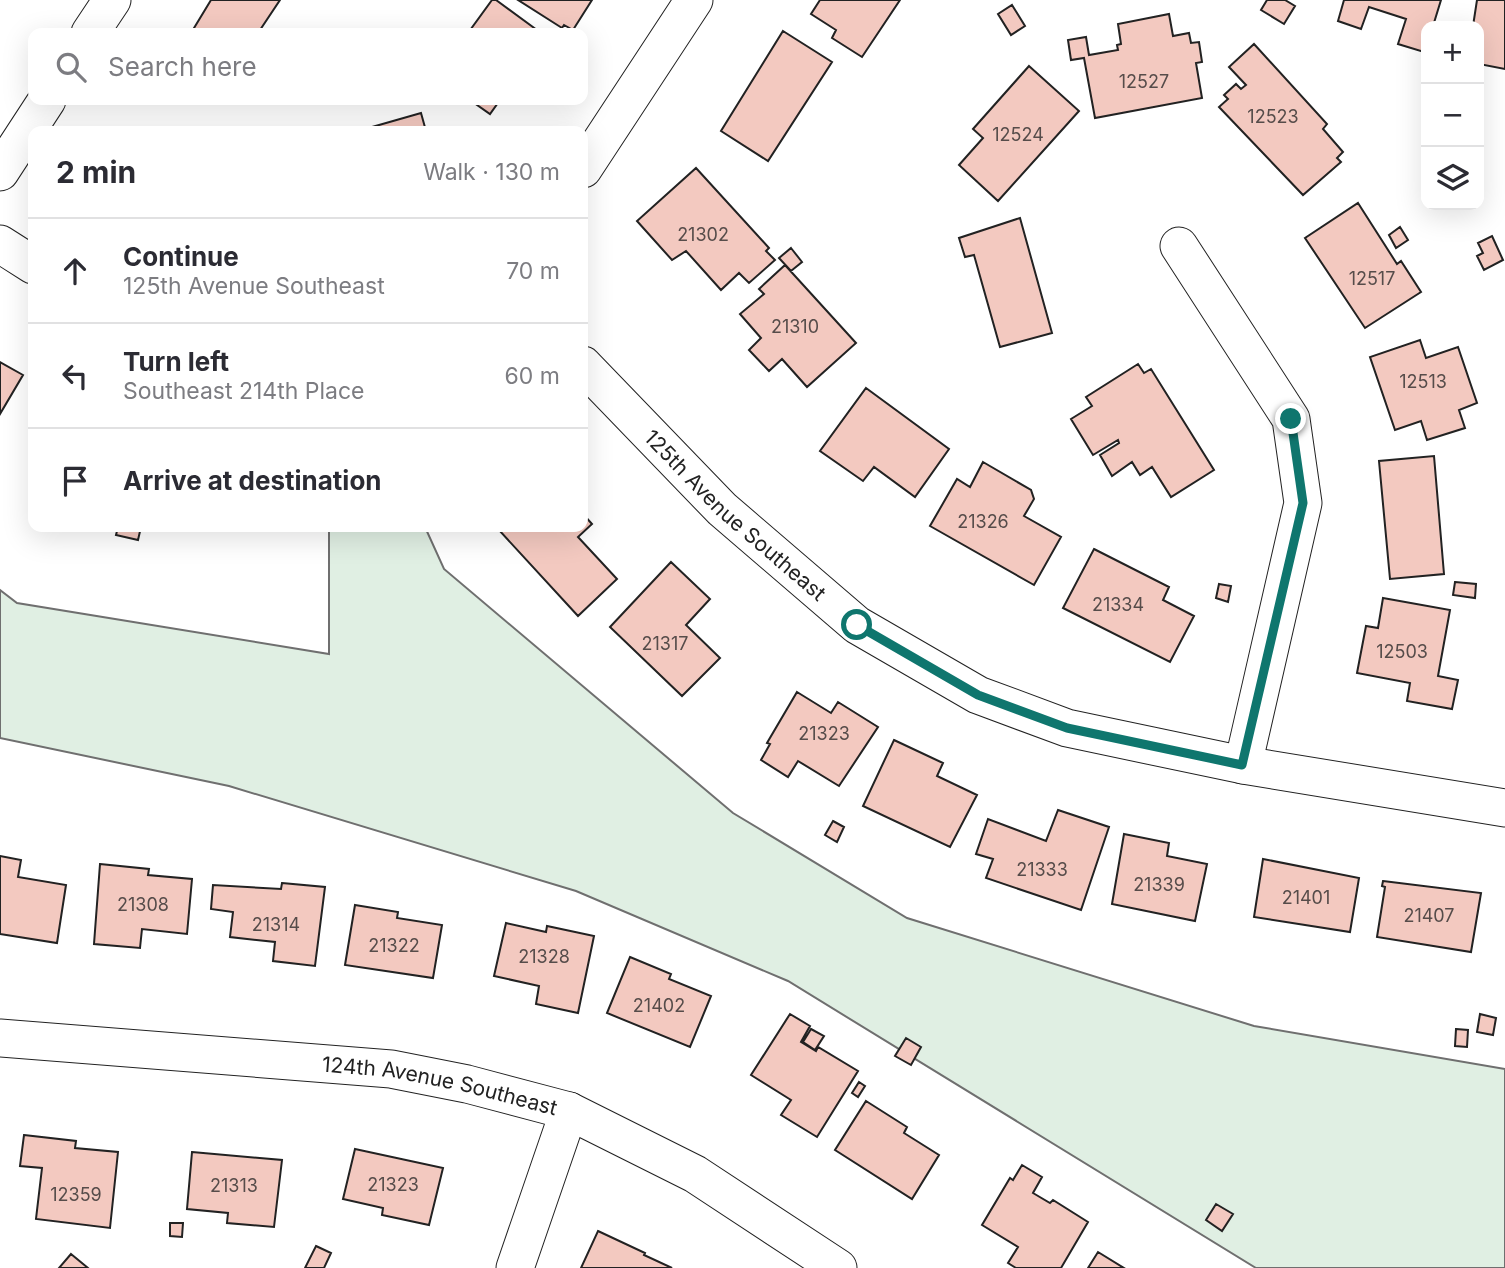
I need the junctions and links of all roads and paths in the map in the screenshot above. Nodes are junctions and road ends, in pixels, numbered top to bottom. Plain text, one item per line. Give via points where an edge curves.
1 (112, 0) edge
2 (694, 0) edge
3 (93, 28) edge
4 (44, 105) edge
5 (30, 126) edge
6 (28, 129) edge
7 (588, 161) edge
8 (0, 172) edge
9 (0, 244) edge
10 (1180, 246) dead end
11 (28, 261) edge
12 (588, 370) edge
13 (1242, 765) junction
14 (1505, 808) edge
15 (0, 1038) edge
16 (569, 1111) junction
17 (515, 1268) edge
18 (838, 1268) edge

1 - 3 street
2 - 7 street
4 - 5 street
6 - 8 street
9 - 11 street
10 - 13 street via 1291,419 1303,503
12 - 13 street, 125th Avenue Southeast via 722,509 857,625 978,695 1067,728
13 - 14 street, 125th Avenue Southeast
15 - 16 street, 124th Avenue Southeast via 391,1069
16 - 17 street
16 - 18 street, 124th Avenue Southeast via 695,1174

